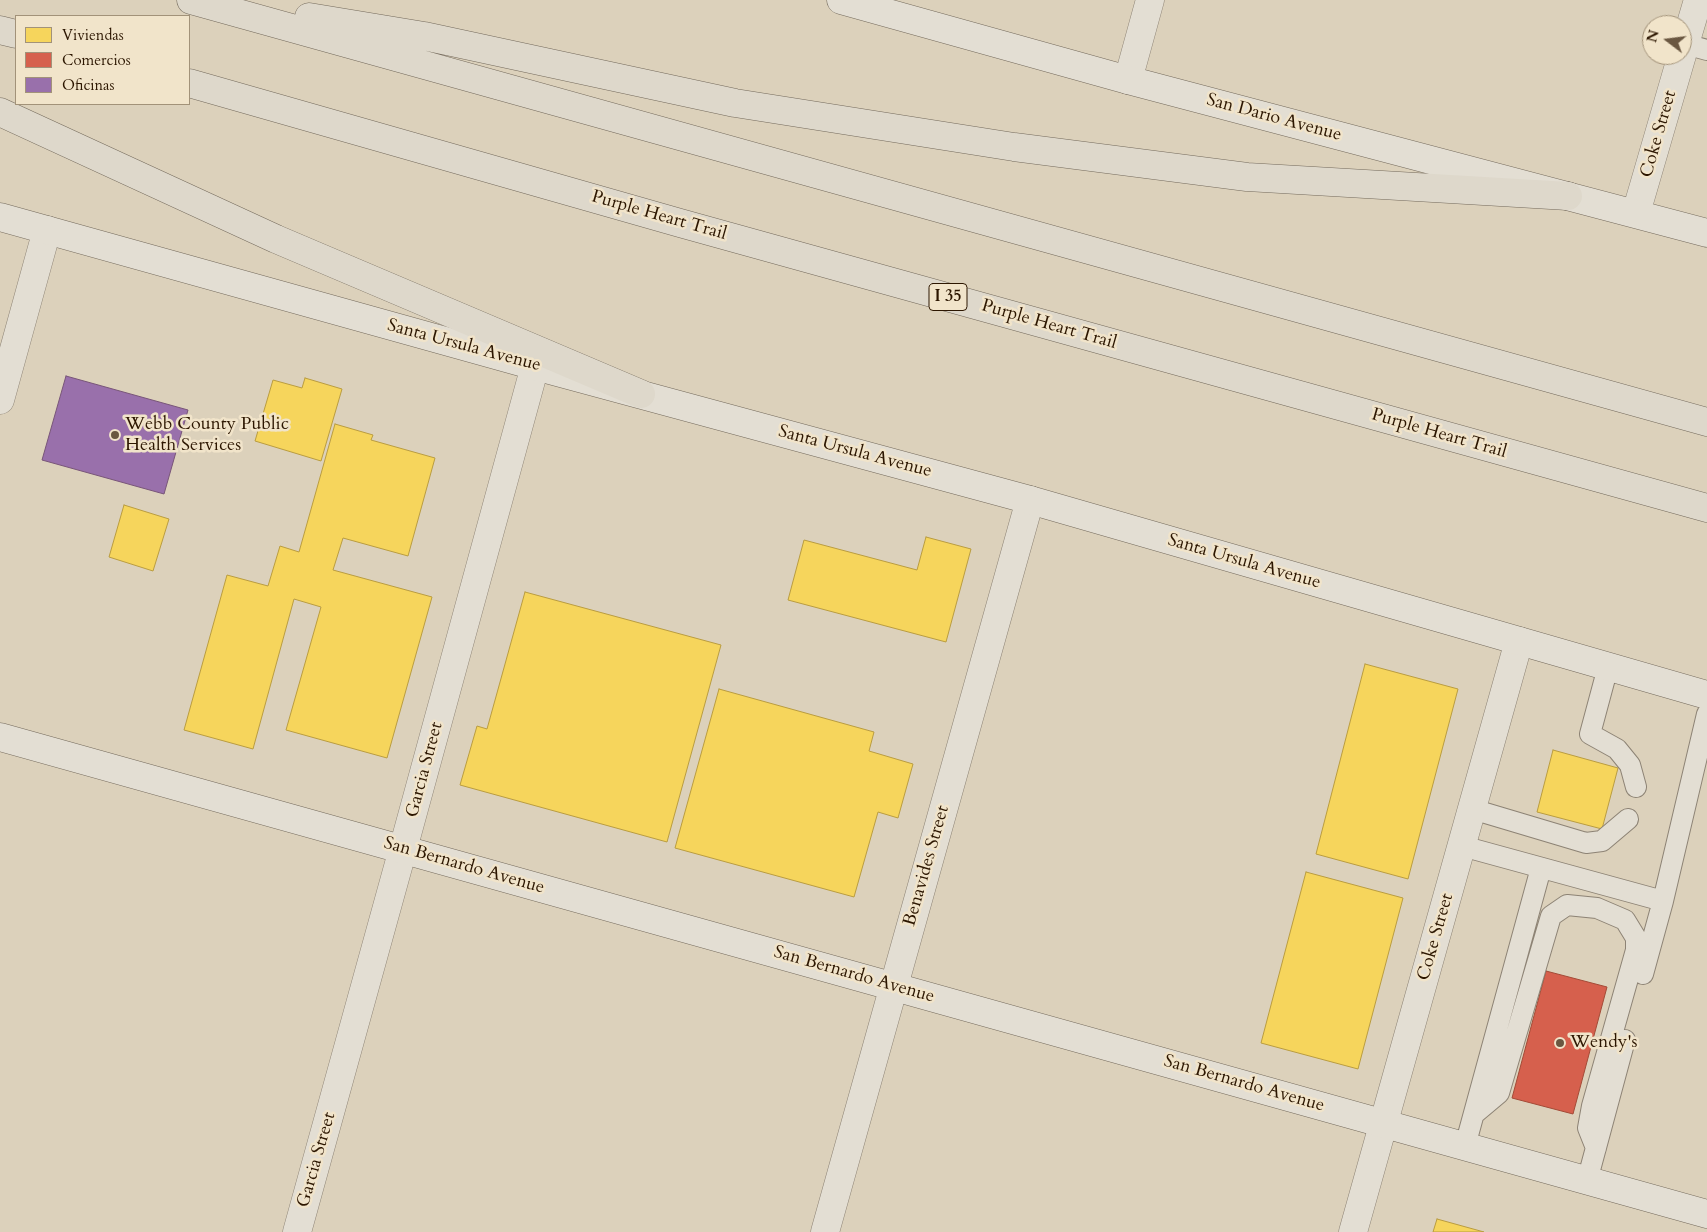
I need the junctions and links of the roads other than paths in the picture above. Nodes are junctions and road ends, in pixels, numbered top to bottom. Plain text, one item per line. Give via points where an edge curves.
1 (191, 0) edge
2 (201, 0) edge
3 (841, 0) edge
4 (1150, 0) edge
5 (1698, 0) edge
6 (0, 30) edge
7 (15, 34) edge
8 (1692, 34) edge
9 (1684, 65) edge
10 (1128, 80) junction
11 (190, 83) edge
12 (0, 112) edge
13 (1568, 196) junction
14 (1636, 214) junction
15 (0, 217) edge
16 (47, 230) junction
17 (1707, 233) edge
18 (535, 366) junction
19 (641, 394) junction
20 (0, 400) edge
21 (1707, 422) edge
22 (1030, 500) junction
23 (1707, 508) edge
24 (1519, 642) junction
25 (1608, 667) junction
26 (1707, 695) edge
27 (1707, 714) edge
28 (0, 737) edge
29 (1636, 787) dead end
30 (1472, 809) junction
31 (1628, 819) dead end
32 (1462, 846) junction
33 (403, 849) junction
34 (1541, 868) junction
35 (1663, 901) junction
36 (893, 986) junction
37 (1474, 1114) junction
38 (1383, 1123) junction
39 (1465, 1146) junction
40 (1596, 1148) junction
41 (1587, 1181) junction
42 (1707, 1214) edge
43 (296, 1232) edge
44 (825, 1232) edge
45 (1353, 1232) edge

1 - 21 highway
2 - 13 highway via 424,36 735,103 1014,147 1247,177
3 - 10 main road, San Dario Avenue
4 - 10 main road
5 - 8 main road, Coke Street
6 - 7 highway
9 - 14 main road, Coke Street
10 - 13 main road, San Dario Avenue
11 - 23 highway, Purple Heart Trail / I 35
12 - 19 highway via 276,239
13 - 14 main road, San Dario Avenue
14 - 17 main road, San Dario Avenue
15 - 16 main road, Santa Ursula Avenue
16 - 18 main road, Santa Ursula Avenue
16 - 20 main road
18 - 19 main road, Santa Ursula Avenue
18 - 33 main road, Garcia Street
19 - 22 main road, Santa Ursula Avenue
22 - 24 main road, Santa Ursula Avenue
22 - 36 main road, Benavides Street
24 - 25 main road, Santa Ursula Avenue
24 - 30 main road, Coke Street
25 - 26 main road, Santa Ursula Avenue
25 - 29 lane via 1590,734 1617,748 1630,765
27 - 35 lane
28 - 33 main road, San Bernardo Avenue
30 - 31 lane via 1586,843 1602,841
30 - 32 main road, Coke Street
32 - 34 lane
32 - 38 main road, Coke Street
33 - 36 main road, San Bernardo Avenue
33 - 43 main road, Garcia Street
34 - 35 lane
34 - 37 lane
35 - 40 lane
36 - 38 main road, San Bernardo Avenue
36 - 44 main road, Benavides Street
37 - 39 lane
37 - 40 lane via 1499,1093 1551,916 1568,905 1597,908 1625,920 1636,938 1636,950 1592,1106 1588,1128
38 - 39 main road, San Bernardo Avenue
38 - 45 main road, Coke Street
39 - 41 main road, San Bernardo Avenue
40 - 41 lane
41 - 42 main road, San Bernardo Avenue

